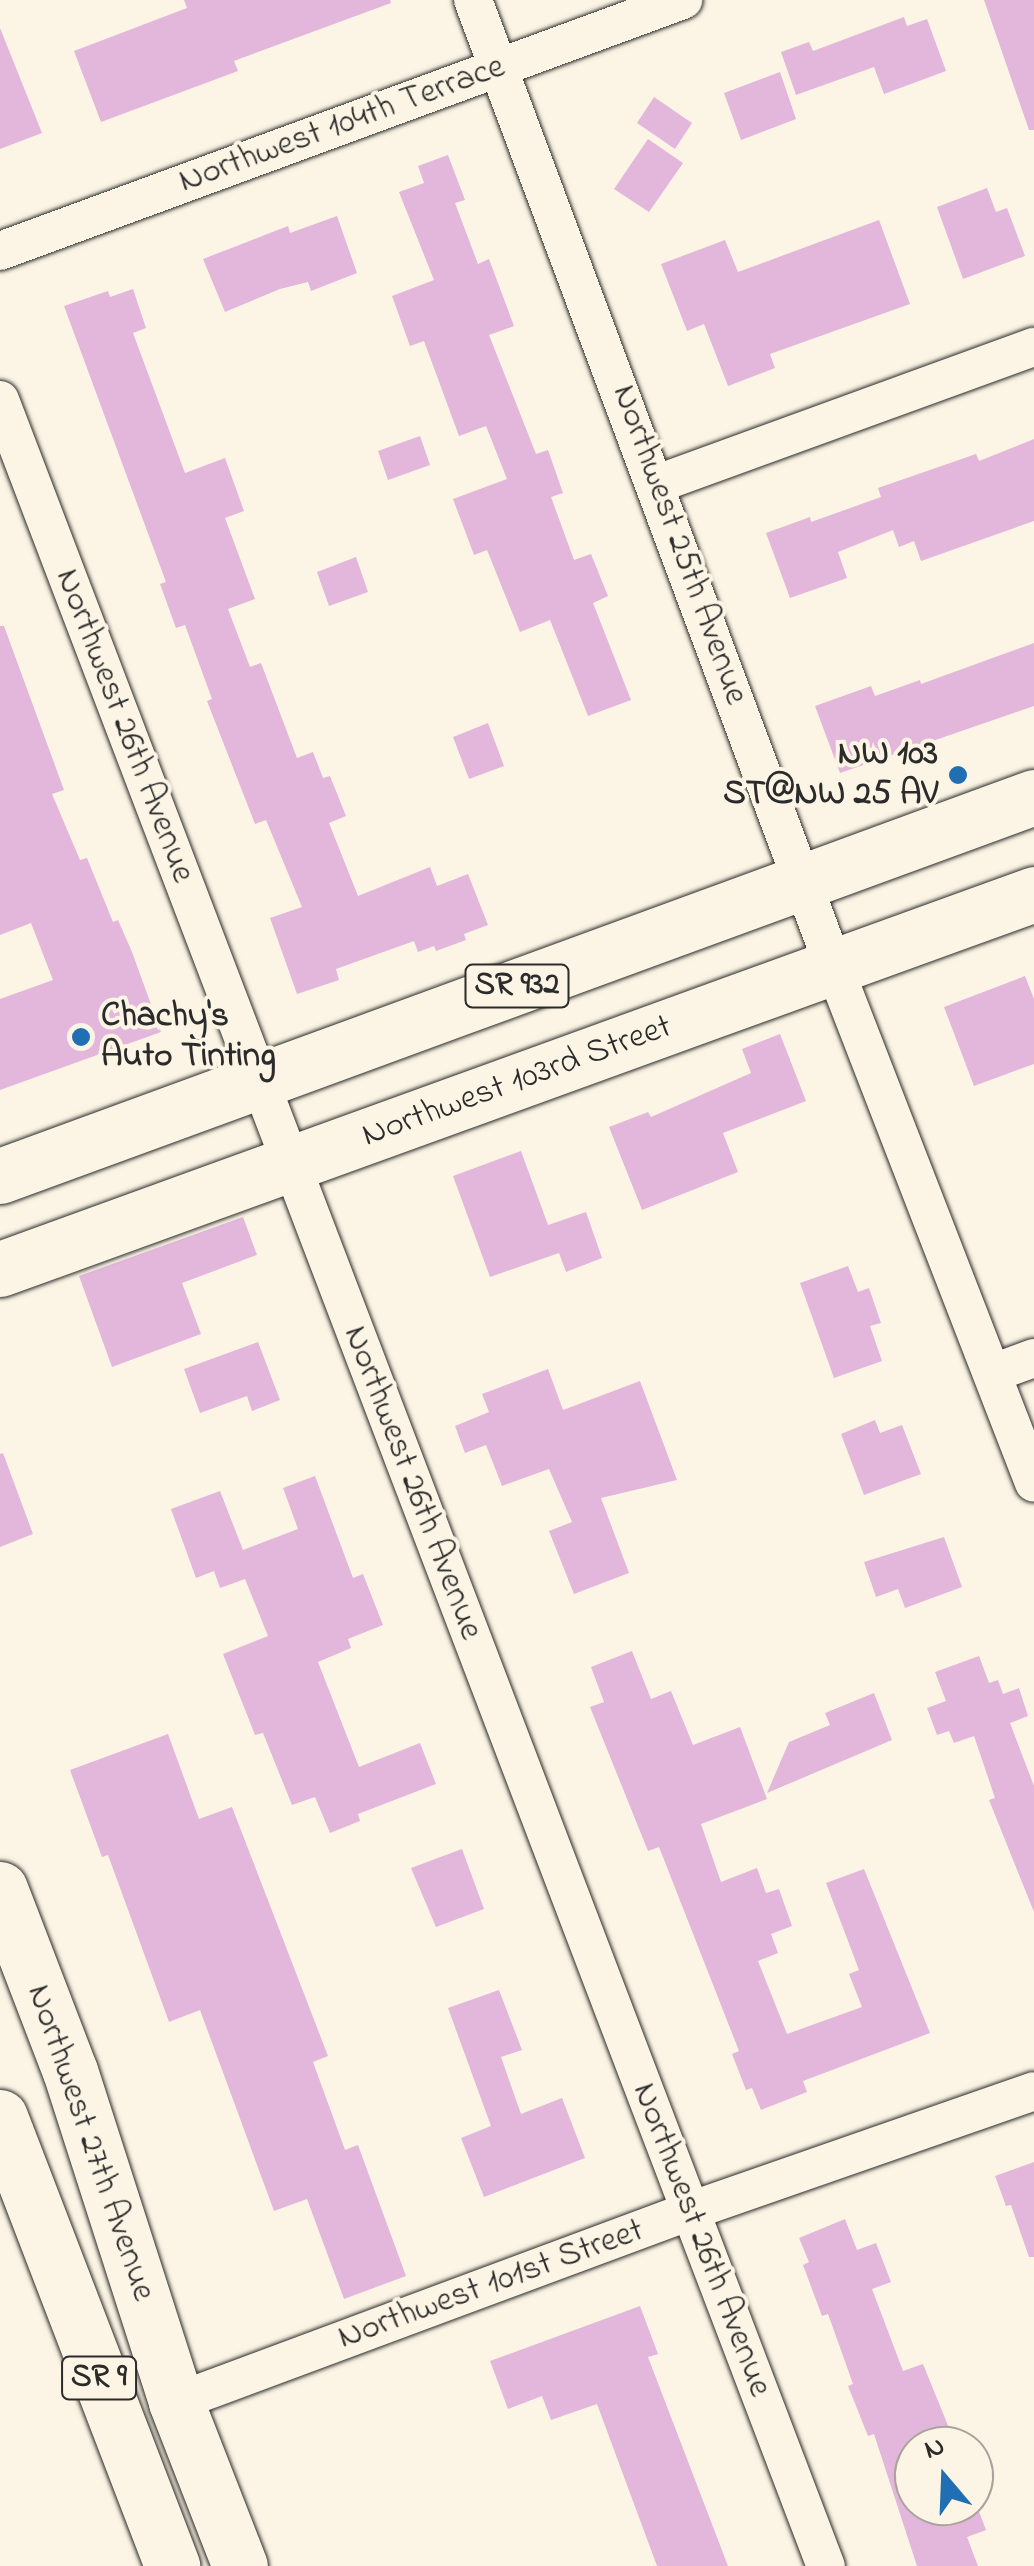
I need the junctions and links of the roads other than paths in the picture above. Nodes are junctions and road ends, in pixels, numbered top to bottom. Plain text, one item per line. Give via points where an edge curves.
1 (473, 0) edge
2 (683, 0) edge
3 (500, 67) junction
4 (0, 250) edge
5 (1034, 346) edge
6 (0, 400) edge
7 (658, 484) junction
8 (1034, 797) edge
9 (803, 881) junction
10 (1034, 894) edge
11 (834, 966) junction
12 (259, 1080) junction
13 (291, 1164) junction
14 (0, 1176) edge
15 (0, 1269) edge
16 (1034, 1358) edge
17 (993, 1372) junction
18 (1034, 1483) edge
19 (0, 1888) edge
20 (1034, 2090) edge
21 (0, 2118) edge
22 (14, 2194) edge
23 (690, 2211) junction
24 (176, 2402) junction
25 (172, 2566) edge
26 (240, 2566) edge
27 (826, 2566) edge

1 - 3 street, Northwest 25th Avenue
2 - 3 street, Northwest 104th Terrace
3 - 4 street, Northwest 104th Terrace
3 - 7 street, Northwest 25th Avenue
5 - 7 street
6 - 12 street, Northwest 26th Avenue
7 - 9 street, Northwest 25th Avenue
8 - 9 main road, SR 932
9 - 11 street, Northwest 25th Avenue
9 - 12 main road, SR 932
10 - 11 main road, Northwest 103rd Street / SR 932
11 - 13 main road, Northwest 103rd Street / SR 932
11 - 17 street, Northwest 25th Avenue
12 - 13 street, Northwest 26th Avenue
12 - 14 main road, SR 932
13 - 15 main road, Northwest 103rd Street / SR 932
13 - 23 street, Northwest 26th Avenue
16 - 17 street
17 - 18 street, Northwest 25th Avenue
19 - 24 main road, Northwest 27th Avenue / SR 9 via 70,2071
20 - 23 street, Northwest 101st Street
21 - 22 main road, Northwest 27th Avenue / SR 9
22 - 25 main road, Northwest 27th Avenue / SR 9
23 - 24 street, Northwest 101st Street
23 - 27 street, Northwest 26th Avenue
24 - 26 main road, Northwest 27th Avenue / SR 9

